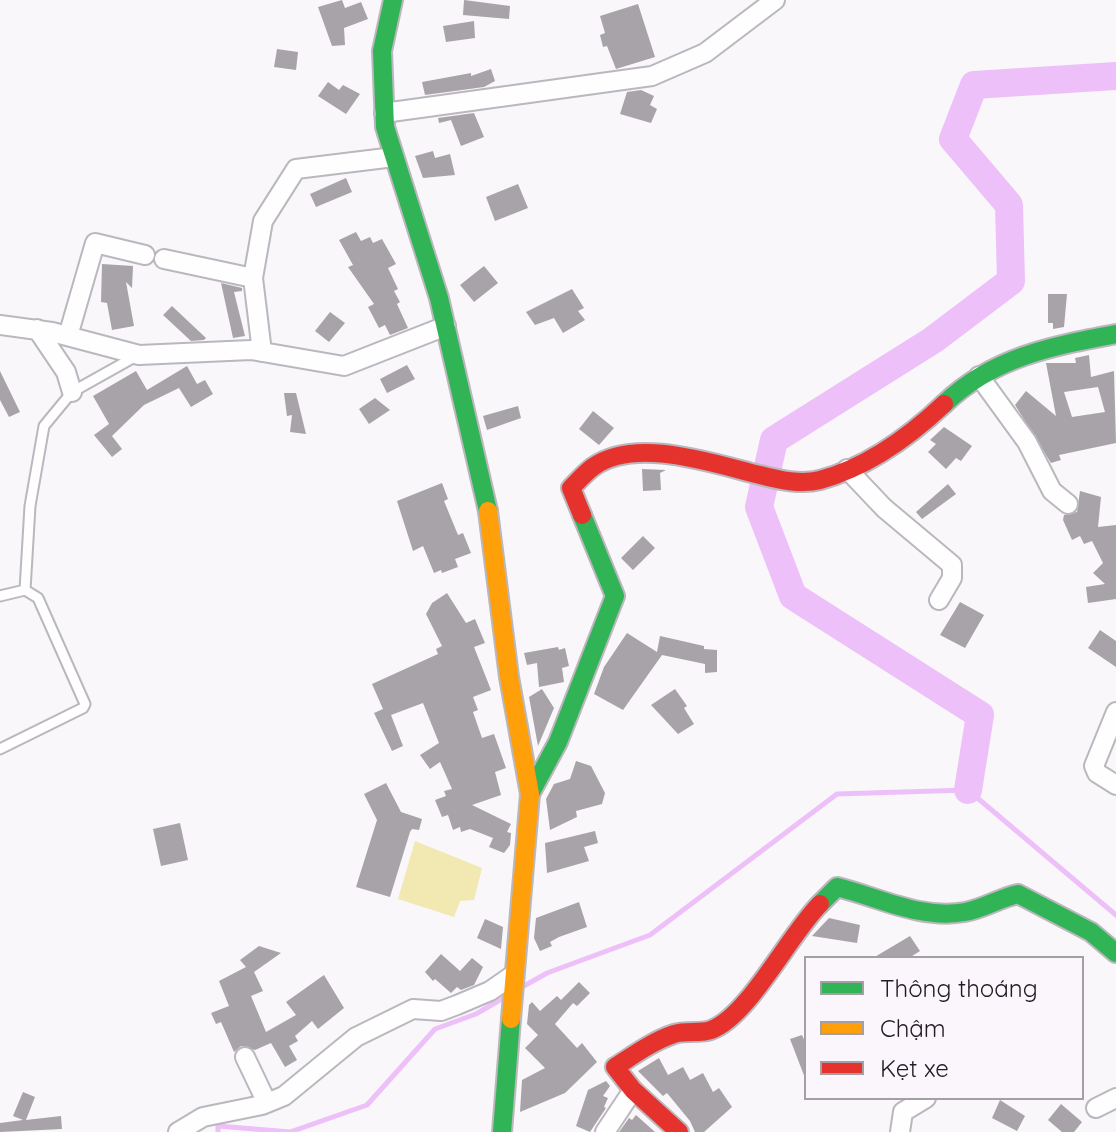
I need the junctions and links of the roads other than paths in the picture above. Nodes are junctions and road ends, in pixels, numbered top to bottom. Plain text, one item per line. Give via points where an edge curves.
1 (393, 0) edge
2 (775, 0) edge
3 (384, 113) junction
4 (394, 157) junction
5 (145, 255) dead end
6 (164, 259) dead end
7 (253, 278) junction
8 (0, 325) edge
9 (446, 326) junction
10 (37, 329) junction
11 (1116, 334) edge
12 (68, 336) junction
13 (262, 352) junction
14 (139, 355) junction
15 (979, 376) junction
16 (72, 392) junction
17 (847, 469) junction
18 (1068, 504) dead end
19 (25, 590) junction
20 (0, 596) edge
21 (939, 600) dead end
22 (1116, 712) edge
23 (0, 749) edge
24 (1116, 785) edge
25 (530, 794) junction
26 (1116, 953) edge
27 (513, 978) junction
28 (245, 1057) dead end
29 (633, 1090) junction
30 (1116, 1098) edge
31 (923, 1100) edge
32 (267, 1103) junction
33 (1096, 1108) dead end
34 (178, 1132) edge
35 (502, 1132) edge
36 (605, 1132) edge
37 (679, 1132) edge
38 (900, 1132) edge

1 - 3 street via 382,51
2 - 3 street via 705,53 652,76
3 - 4 street
4 - 7 street via 296,169 263,221
4 - 9 street
5 - 12 street via 95,243
6 - 7 street
7 - 13 street
8 - 10 street
9 - 13 street via 344,366
9 - 25 street via 486,496
10 - 12 street
10 - 16 street via 66,372
11 - 15 street via 1040,348
12 - 14 street
13 - 14 street
14 - 16 lane
15 - 17 street via 914,433
15 - 18 street via 1027,442 1052,491
16 - 19 lane via 44,426 30,506
17 - 21 street via 952,565 952,578
17 - 25 street via 819,480 784,481 672,454 636,453 595,465 571,488 615,596 558,742
19 - 20 lane
19 - 23 lane via 38,598 85,706
22 - 24 street via 1094,766
25 - 27 street
26 - 29 street via 1091,932 1018,894 944,914 837,887 801,923 743,1006 712,1030 677,1033 615,1067
27 - 32 street via 441,1011 413,1009 365,1032 284,1096
27 - 35 street
28 - 32 street
29 - 36 street
29 - 37 street
30 - 33 street
31 - 38 street via 903,1112
32 - 34 street via 203,1117

